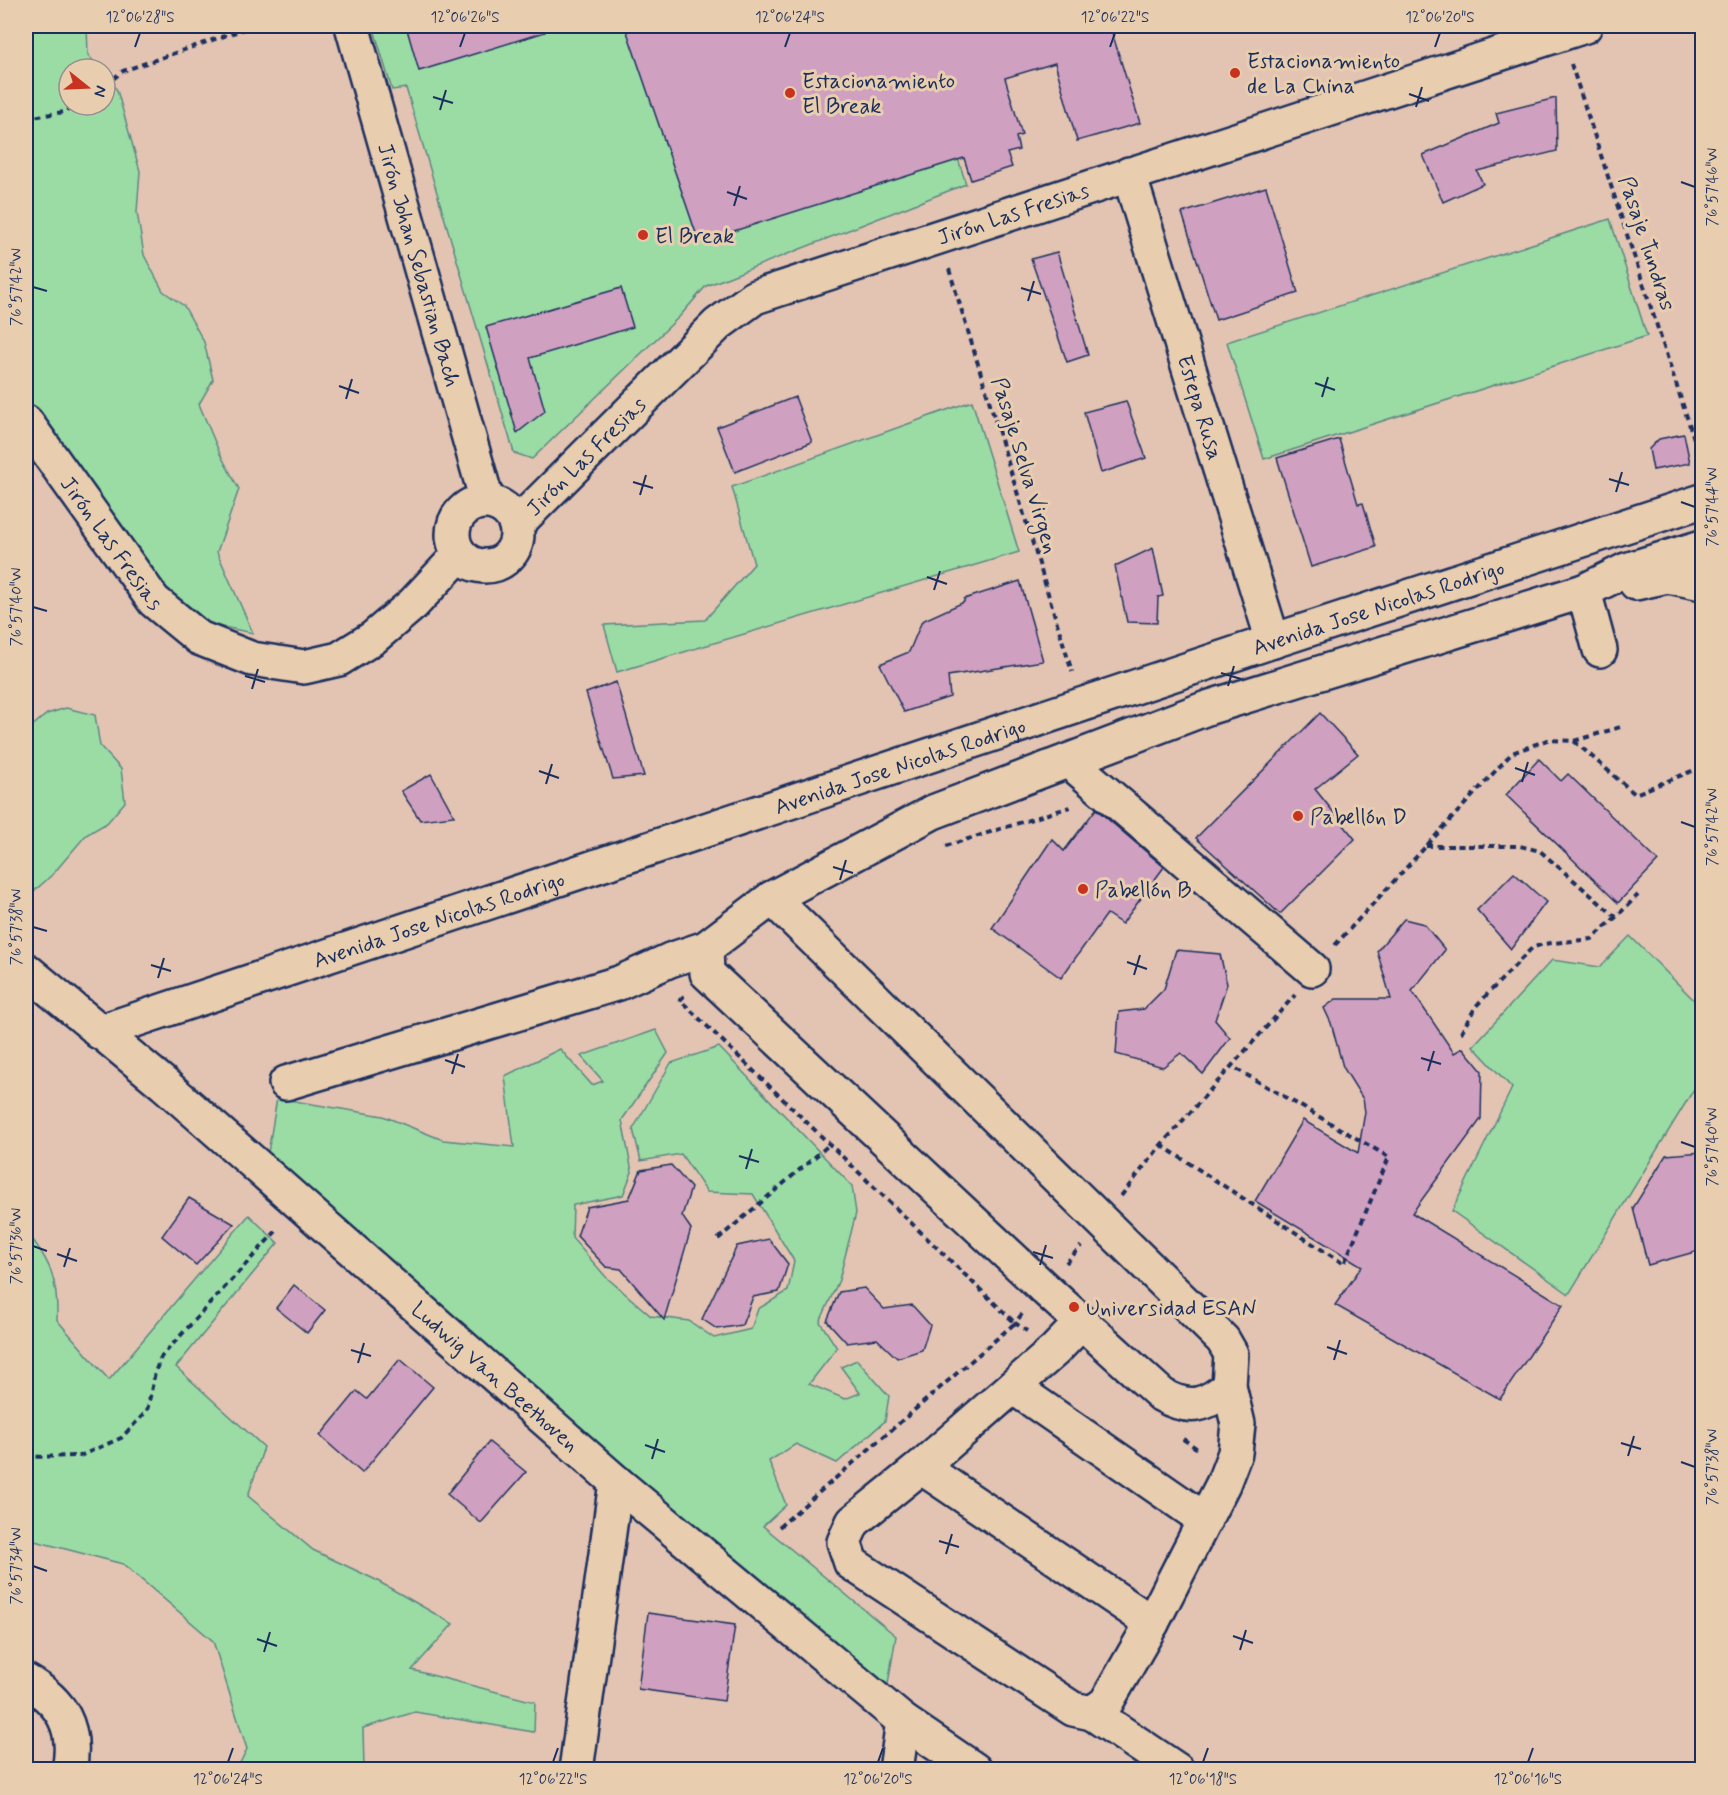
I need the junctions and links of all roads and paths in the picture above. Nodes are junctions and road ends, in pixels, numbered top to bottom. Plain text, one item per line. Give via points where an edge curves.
1 (253, 26) edge
2 (352, 26) edge
3 (1573, 29) edge
4 (117, 76) edge
5 (57, 113) edge
6 (26, 118) edge
7 (1129, 174) junction
8 (939, 237) junction
9 (26, 422) edge
10 (1702, 463) edge
11 (487, 501) junction
12 (1702, 501) edge
13 (516, 525) junction
14 (1702, 547) edge
15 (460, 554) junction
16 (1702, 583) edge
17 (1584, 591) junction
18 (1273, 641) junction
19 (1600, 650) dead end
20 (1082, 704) junction
21 (1624, 726) dead end
22 (1574, 741) junction
23 (1069, 761) junction
24 (1702, 767) edge
25 (1108, 795) junction
26 (1425, 846) junction
27 (942, 847) dead end
28 (1638, 895) dead end
29 (772, 898) junction
30 (1616, 917) junction
31 (707, 960) junction
32 (1312, 969) junction
33 (26, 970) edge
34 (99, 1032) junction
35 (1461, 1033) dead end
36 (1232, 1066) junction
37 (286, 1083) dead end
38 (830, 1144) junction
39 (1161, 1145) junction
40 (301, 1203) junction
41 (1102, 1221) junction
42 (718, 1239) dead end
43 (1045, 1289) junction
44 (1082, 1322) junction
45 (1015, 1323) junction
46 (1055, 1350) junction
47 (1229, 1386) junction
48 (1013, 1387) junction
49 (1181, 1438) dead end
50 (1200, 1451) dead end
51 (26, 1457) edge
52 (921, 1467) junction
53 (615, 1482) junction
54 (1205, 1520) junction
55 (779, 1527) dead end
56 (1152, 1623) junction
57 (26, 1681) edge
58 (1092, 1713) junction
59 (903, 1721) junction
60 (69, 1770) edge
61 (576, 1770) edge
62 (896, 1770) edge
63 (975, 1770) edge
64 (1177, 1770) edge

1 - 4 path
2 - 11 street, Jirón Johan Sebastian Bach
3 - 7 street, Jirón Las Fresias
3 - 10 path, Pasaje Tundras
5 - 6 path
7 - 8 street, Jirón Las Fresias
7 - 18 street, Estepa Rusa
8 - 13 street, Jirón Las Fresias via 755,297 718,324
8 - 20 path, Pasaje Selva Virgen
9 - 15 street, Jirón Las Fresias via 154,601 199,638 252,659 304,667 339,659 374,638
11 - 13 street via 505,508
11 - 15 street via 460,514 453,534
12 - 18 street, Avenida Jose Nicolas Rodrigo
13 - 15 street via 514,547 500,563 478,566
14 - 17 street via 1626,570
16 - 17 street via 1659,577
17 - 19 street
17 - 23 street via 1207,708
18 - 20 street, Avenida Jose Nicolas Rodrigo
20 - 34 street, Avenida Jose Nicolas Rodrigo
21 - 22 path
22 - 24 path via 1635,794
22 - 26 path via 1547,740 1512,753
23 - 25 street
23 - 29 street via 933,812
25 - 27 path
25 - 32 street
26 - 30 path via 1520,846 1540,851
26 - 32 path
28 - 30 path
29 - 31 street
29 - 41 street
30 - 35 path via 1592,939 1532,948 1476,1006
31 - 37 street
31 - 38 path via 680,1000
31 - 43 street
32 - 36 path via 1292,999
33 - 34 street, Ludwig Van Beethoven
34 - 40 street, Ludwig Van Beethoven
36 - 39 path
36 - 39 path via 1389,1157 1344,1264
38 - 42 path
38 - 45 path
39 - 41 path
40 - 51 path via 161,1357 147,1412 121,1438 80,1456
40 - 53 street, Ludwig Van Beethoven
41 - 43 path
41 - 47 street via 1223,1340 1231,1354
43 - 44 street
43 - 45 path
44 - 46 street
44 - 47 street via 1162,1395 1177,1403 1195,1405 1213,1400
45 - 46 path
45 - 55 path
46 - 48 street
47 - 54 street via 1238,1424 1235,1453
48 - 52 street
48 - 54 street
49 - 50 path
52 - 56 street
52 - 58 street via 853,1522 844,1542 851,1563 1062,1704
53 - 59 street, Ludwig Van Beethoven
53 - 61 street
54 - 56 street
56 - 58 street via 1106,1703
57 - 60 street via 45,1692 61,1709 70,1731
58 - 64 street
59 - 62 street
59 - 63 street, Ludwig Van Beethoven

